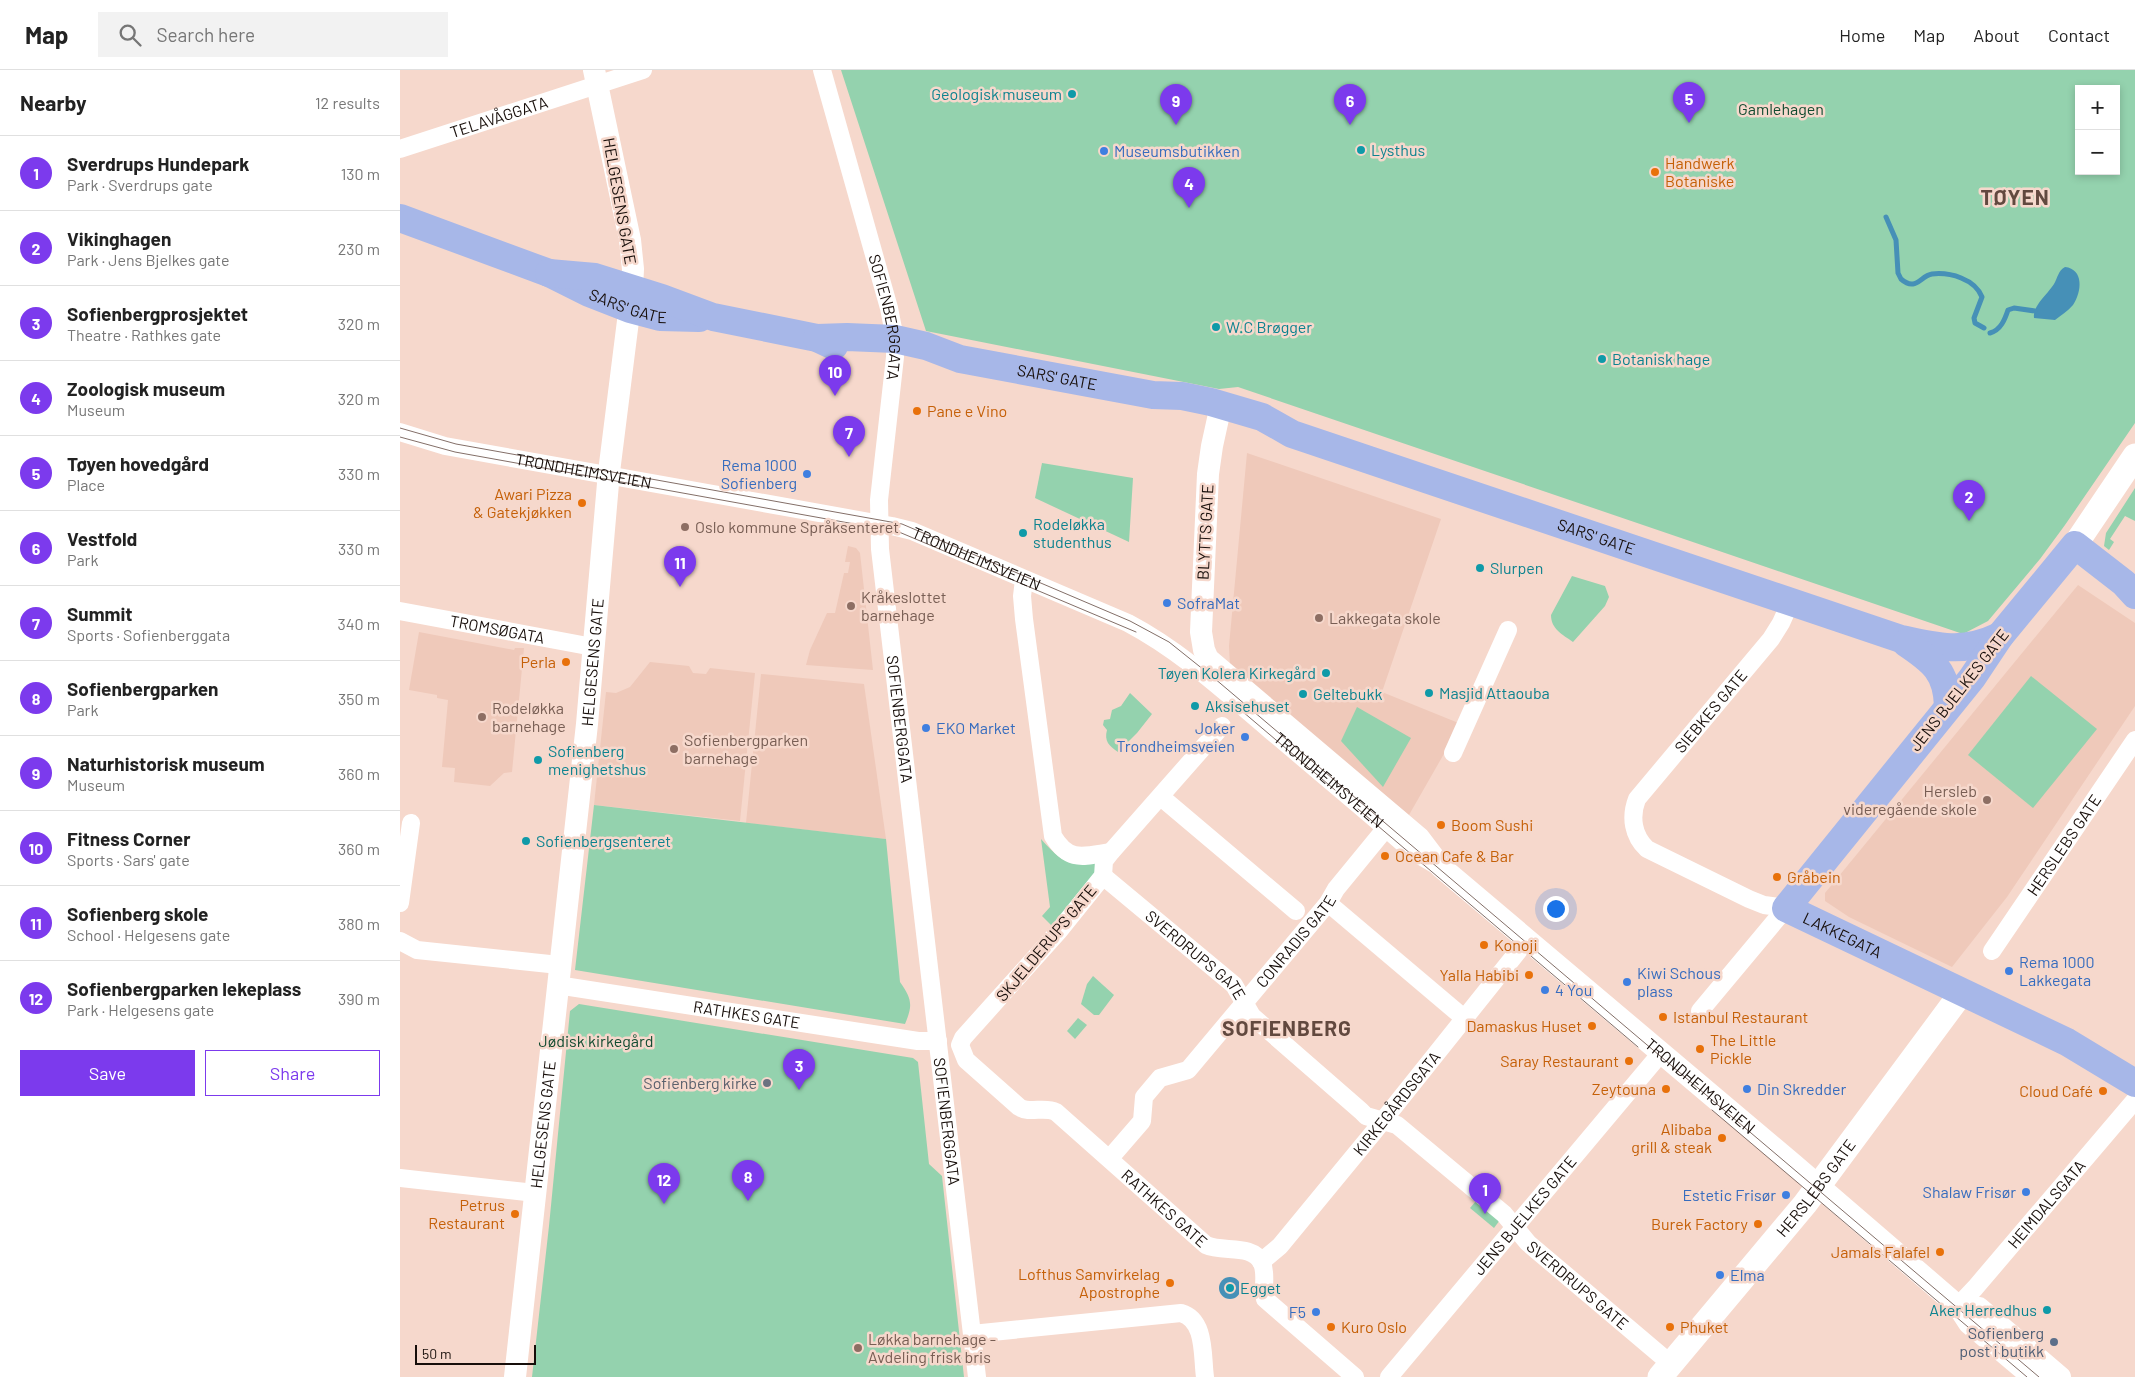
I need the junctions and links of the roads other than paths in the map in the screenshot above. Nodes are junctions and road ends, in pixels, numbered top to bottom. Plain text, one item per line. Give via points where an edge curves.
1 (644, 70) edge
2 (822, 70) edge
3 (596, 78) edge
4 (400, 149) edge
5 (400, 218) edge
6 (631, 299) junction
7 (895, 348) junction
8 (1220, 412) junction
9 (400, 432) edge
10 (2135, 456) edge
11 (608, 476) junction
12 (879, 524) junction
13 (2070, 552) junction
14 (1024, 580) junction
15 (2135, 595) edge
16 (2135, 600) edge
17 (1790, 603) junction
18 (400, 611) edge
19 (1508, 630) dead end
20 (2000, 636) junction
21 (1901, 640) junction
22 (593, 647) junction
23 (1208, 659) joint
24 (1948, 706) junction
25 (1222, 726) dead end
26 (2135, 740) edge
27 (1453, 754) dead end
28 (1161, 797) junction
29 (1632, 818) joint
30 (411, 823) dead end
31 (1386, 828) junction
32 (1111, 852) junction
33 (1441, 868) junction
34 (1103, 876) junction
35 (400, 903) edge
36 (1328, 903) junction
37 (1786, 908) junction
38 (1296, 911) dead end
39 (1527, 940) junction
40 (400, 941) edge
41 (1992, 950) dead end
42 (558, 975) junction
43 (1962, 991) junction
44 (1244, 1004) junction
45 (1700, 1011) dead end
46 (1464, 1018) junction
47 (938, 1042) junction
48 (2067, 1042) junction
49 (960, 1045) joint
50 (1661, 1053) junction
51 (2135, 1067) edge
52 (2135, 1083) edge
53 (2135, 1100) edge
54 (1382, 1120) junction
55 (1110, 1158) junction
56 (400, 1178) edge
57 (1819, 1187) junction
58 (535, 1193) junction
59 (1516, 1228) junction
60 (1261, 1262) junction
61 (1958, 1306) junction
62 (972, 1334) junction
63 (1665, 1370) edge
64 (515, 1377) edge
65 (977, 1377) edge
66 (1205, 1377) edge
67 (1355, 1377) edge
68 (1389, 1377) edge
69 (2033, 1377) edge
70 (2060, 1377) edge

1 - 3 street, TELAVÅGGATA
2 - 7 street, SOFIENBERGGATA via 889,308
3 - 4 street, TELAVÅGGATA
3 - 6 street, HELGESENS GATE via 630,240 633,269
5 - 6 main road, SARS' GATE via 549,272 595,277
6 - 7 main road, SARS' GATE via 678,303 713,318 817,338 847,337
6 - 11 street, HELGESENS GATE
7 - 8 main road, SARS' GATE via 924,361 960,359 1153,395 1178,410
7 - 12 street, SOFIENBERGGATA
8 - 17 main road, SARS' GATE via 1260,432 1292,434
8 - 23 street, BLYTTS GATE via 1208,474 1201,622 1202,641
9 - 11 street, TRONDHEIMSVEIEN via 445,446
10 - 13 main road, JENS BJELKES GATE
11 - 12 street, TRONDHEIMSVEIEN
11 - 22 street, HELGESENS GATE
12 - 14 street, TRONDHEIMSVEIEN via 912,531
12 - 47 street, SOFIENBERGGATA
13 - 15 main road via 2124,583
13 - 16 main road via 2116,594
13 - 20 main road, JENS BJELKES GATE
14 - 31 street, TRONDHEIMSVEIEN via 1128,623 1177,652
14 - 32 street via 1023,604 1053,836 1065,851 1074,856
17 - 21 main road, SARS' GATE
17 - 29 street, SIEBKES GATE via 1782,623 1771,638 1636,799
18 - 22 street, TROMSØGATA
19 - 27 street
20 - 21 main road, SARS' GATE via 1978,646 1962,648
20 - 24 main road, JENS BJELKES GATE via 1972,678
21 - 24 main road, SARS' GATE via 1929,659 1941,673 1947,688
22 - 42 street, HELGESENS GATE
23 - 33 street, TRONDHEIMSVEIEN via 1419,838
24 - 37 main road, JENS BJELKES GATE
25 - 28 street, SKJELDERUPS GATE
26 - 41 street, HERSLEBS GATE
28 - 32 street, SKJELDERUPS GATE
28 - 38 street
29 - 37 street, LAKKEGATA via 1641,843 1647,849 1749,899
30 - 35 street
31 - 33 street, TRONDHEIMSVEIEN via 1412,851
31 - 36 street, CONRADIS GATE
32 - 34 street, SKJELDERUPS GATE via 1104,861
33 - 39 street, TRONDHEIMSVEIEN
34 - 44 street, SVERDRUPS GATE via 1234,985
34 - 49 street, SKJELDERUPS GATE
36 - 44 street, CONRADIS GATE
36 - 46 street
37 - 43 main road, LAKKEGATA
37 - 45 street, JENS BJELKES GATE
39 - 46 street, KIRKEGÅRDSGATA
39 - 50 street, TRONDHEIMSVEIEN
40 - 42 street, RATHKES GATE via 417,950
42 - 47 street, RATHKES GATE
42 - 58 street, HELGESENS GATE
43 - 48 main road, LAKKEGATA
43 - 57 main road, HERSLEBS GATE
44 - 54 street, SVERDRUPS GATE via 1252,1016 1361,1112
44 - 55 street, CONRADIS GATE via 1188,1070 1160,1078 1144,1097 1142,1121
46 - 54 street, KIRKEGÅRDSGATA
47 - 62 street, SOFIENBERGGATA
48 - 51 main road, LAKKEGATA
48 - 52 main road, LAKKEGATA
49 - 55 street, RATHKES GATE via 966,1060 1019,1107 1056,1112
50 - 57 street, TRONDHEIMSVEIEN
50 - 59 street, JENS BJELKES GATE
53 - 61 street, HEIMDALSGATA
54 - 59 street, SVERDRUPS GATE via 1397,1125 1504,1214
54 - 60 street, KIRKEGÅRDSGATA via 1280,1246
55 - 60 street, RATHKES GATE via 1206,1245 1249,1252
56 - 58 street
57 - 61 street, TRONDHEIMSVEIEN
57 - 63 main road, HERSLEBS GATE
58 - 64 street, HELGESENS GATE
59 - 63 street, SVERDRUPS GATE via 1528,1243
59 - 68 street, JENS BJELKES GATE
60 - 67 street via 1265,1299
61 - 69 street, TRONDHEIMSVEIEN via 1969,1323
61 - 70 street, TRONDHEIMSVEIEN via 1979,1308
62 - 65 street, SOFIENBERGGATA
62 - 66 street via 1184,1313 1192,1319 1200,1334

